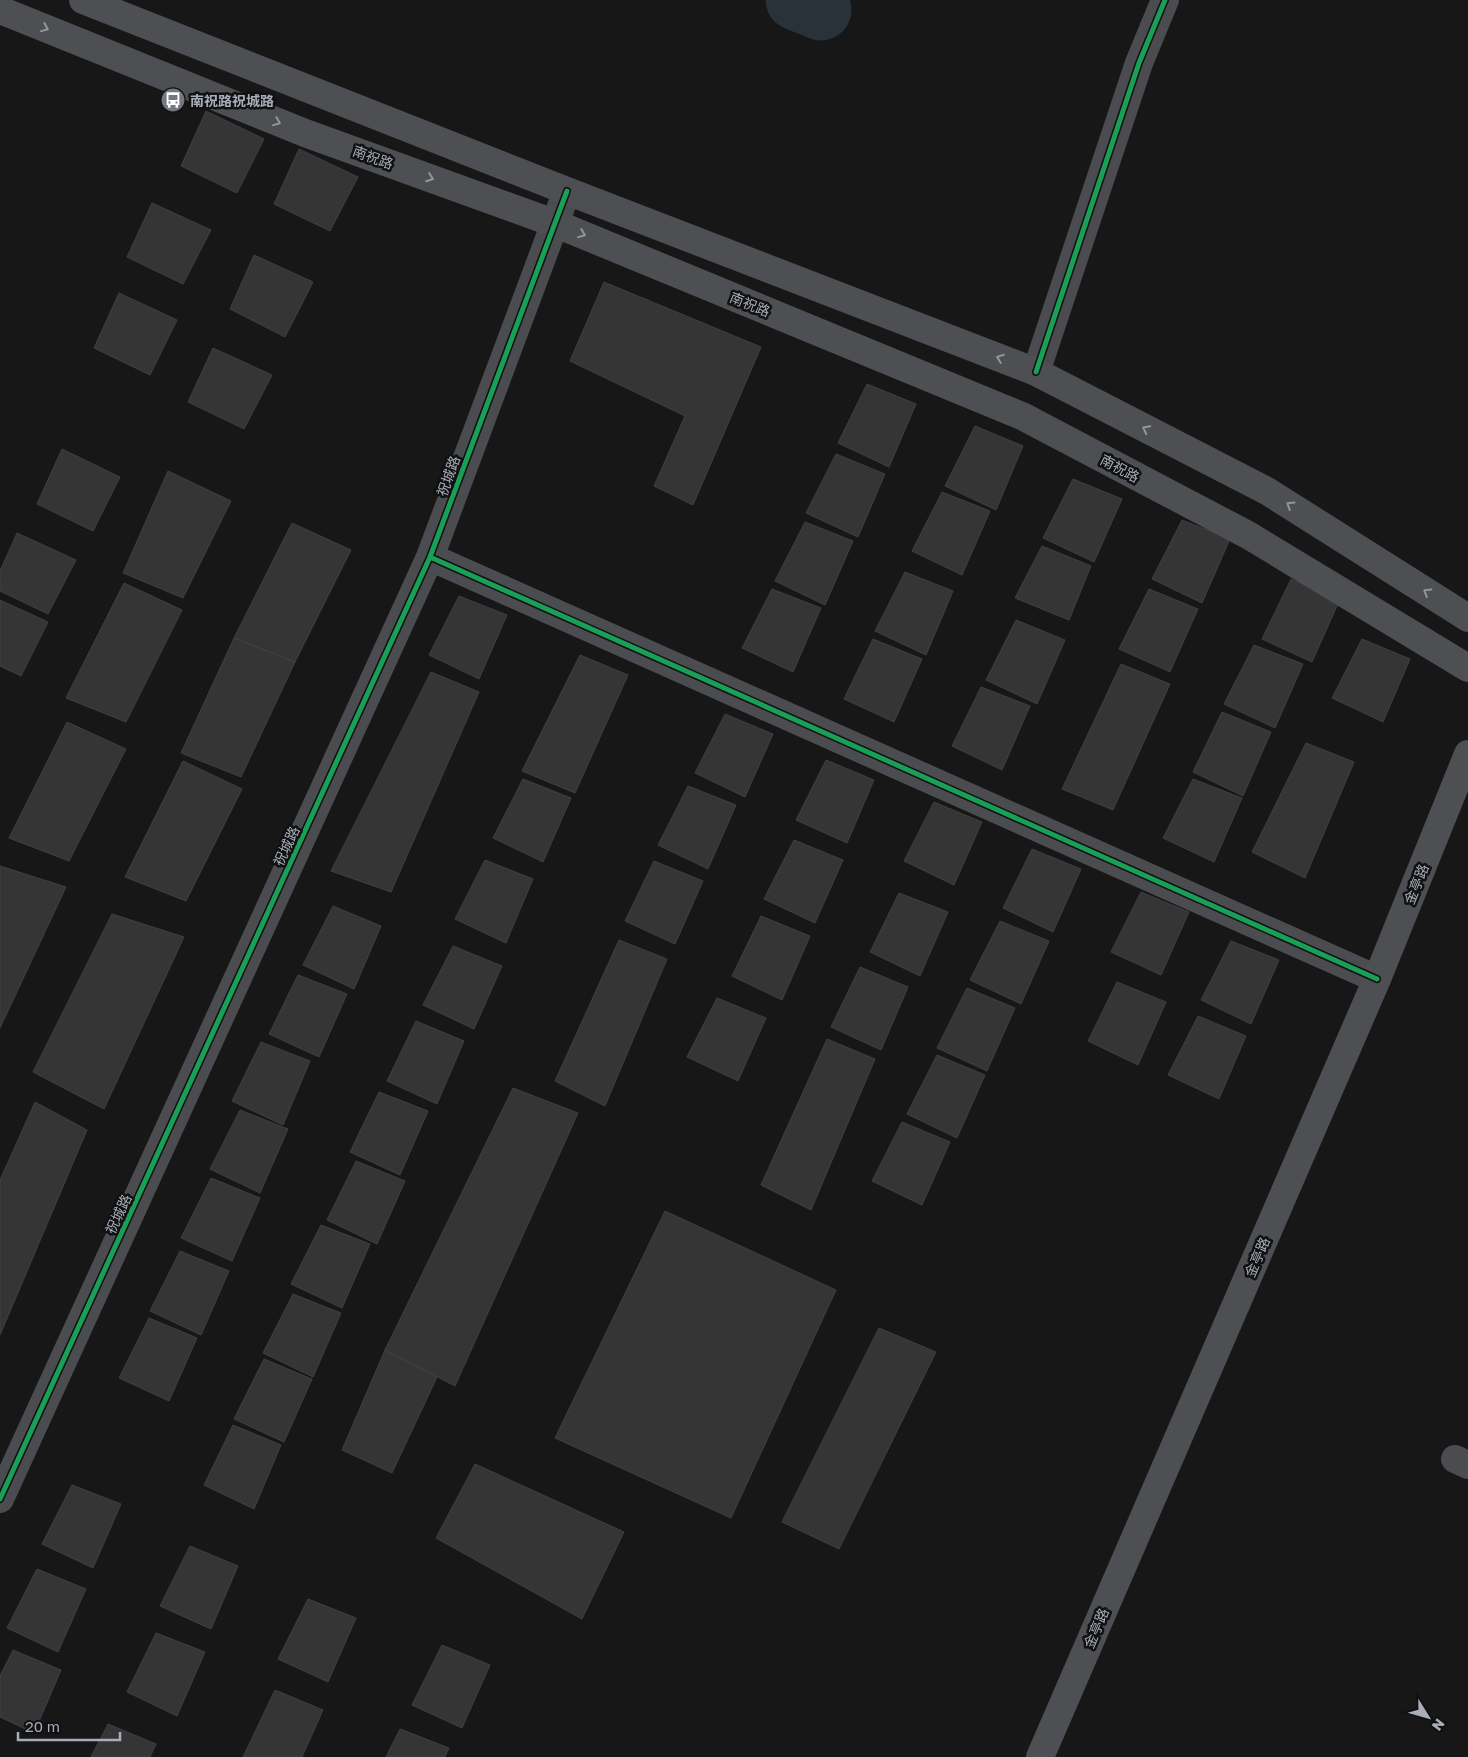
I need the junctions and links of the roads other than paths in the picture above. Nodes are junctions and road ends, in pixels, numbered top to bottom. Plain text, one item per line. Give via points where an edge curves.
1 (83, 0) edge
2 (1165, 0) edge
3 (0, 10) edge
4 (567, 191) junction
5 (554, 223) junction
6 (1036, 372) junction
7 (430, 556) junction
8 (1468, 618) edge
9 (1468, 668) edge
10 (1468, 754) edge
11 (1377, 979) junction
12 (0, 1499) edge
13 (1040, 1757) edge

1 - 4 main road
2 - 6 street via 1139,63
3 -> 5 main road, 南祝路 via 305,133
4 - 5 street, 祝城路
6 -> 4 main road
5 - 7 street, 祝城路
5 -> 9 main road, 南祝路 via 1022,416 1248,535
8 -> 6 main road via 1267,491
7 - 11 street
7 - 12 street, 祝城路
10 - 11 main road, 金亭路
11 - 13 main road, 金亭路

